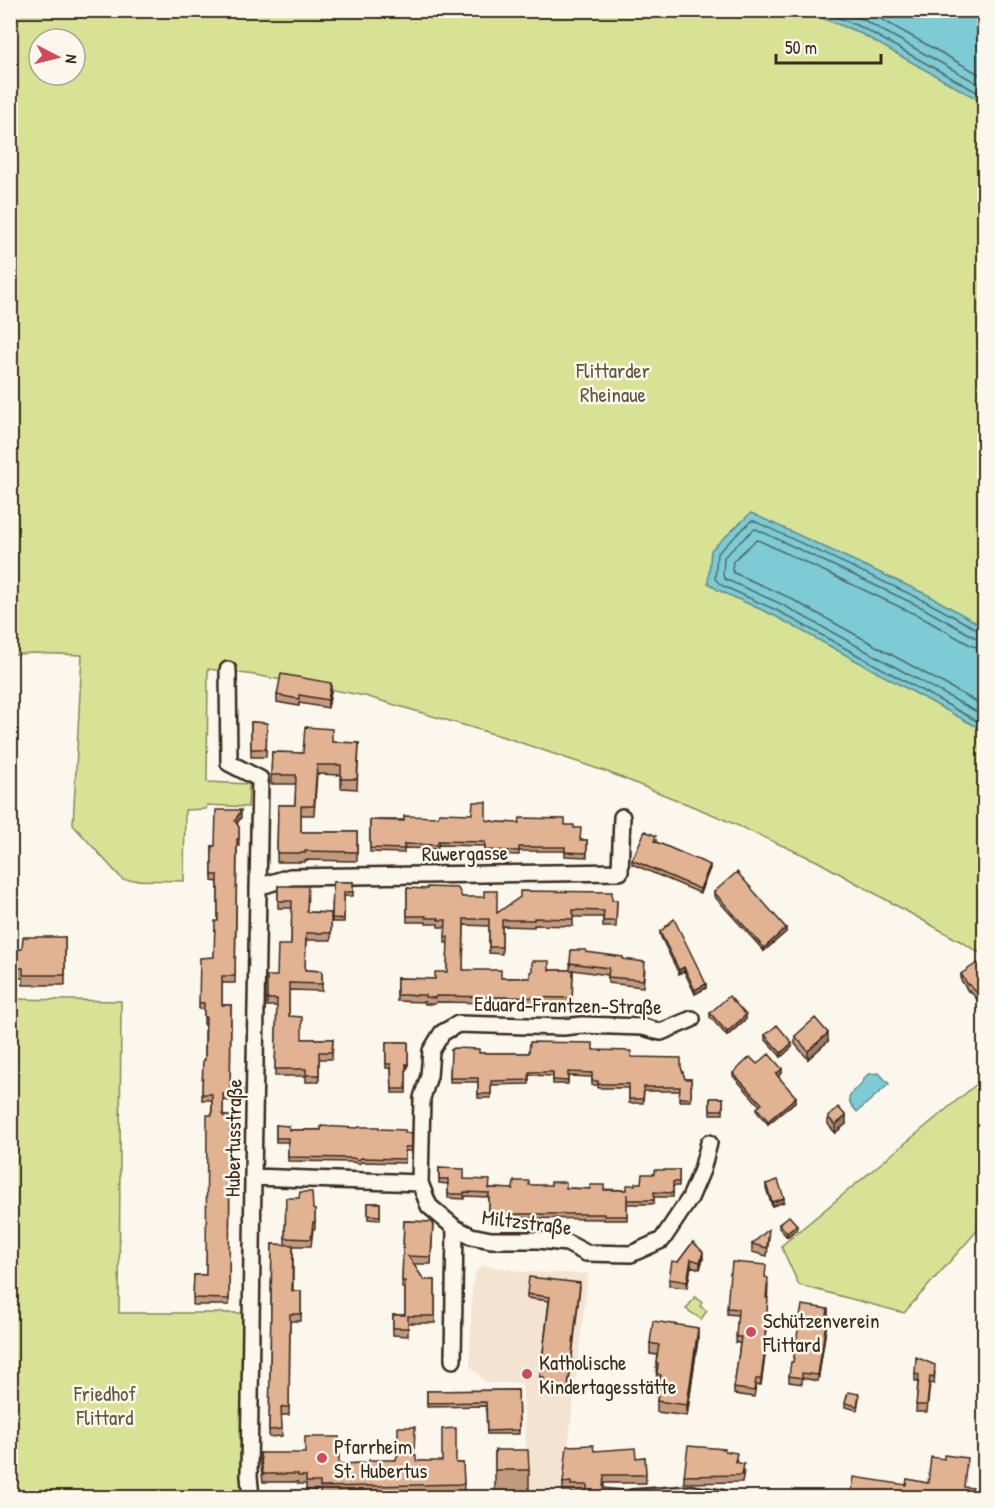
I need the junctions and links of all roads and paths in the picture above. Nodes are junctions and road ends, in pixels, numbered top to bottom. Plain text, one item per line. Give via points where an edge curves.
1 (228, 670) dead end
2 (622, 817) dead end
3 (258, 887) junction
4 (692, 1020) dead end
5 (709, 1143) dead end
6 (253, 1177) junction
7 (420, 1183) junction
8 (455, 1228) junction
9 (453, 1360) dead end
10 (251, 1497) edge
11 (632, 1497) edge
12 (704, 1497) edge
13 (720, 1497) edge

1 - 3 street, Hubertusstraße via 229,763 260,778
2 - 3 street, Ruwergasse via 620,872 290,877
3 - 6 street, Hubertusstraße
4 - 7 street, Eduard-Frantzen-Straße via 661,1032 603,1025 458,1024 442,1033 431,1051 422,1098
5 - 8 street, Miltzstraße via 690,1198 662,1240 631,1254 586,1253 567,1243 538,1240 491,1240
6 - 7 street
6 - 10 street, Hubertusstraße
7 - 8 street, Miltzstraße via 429,1206
8 - 9 street, Miltzstraße
11 - 12 street
12 - 13 street

